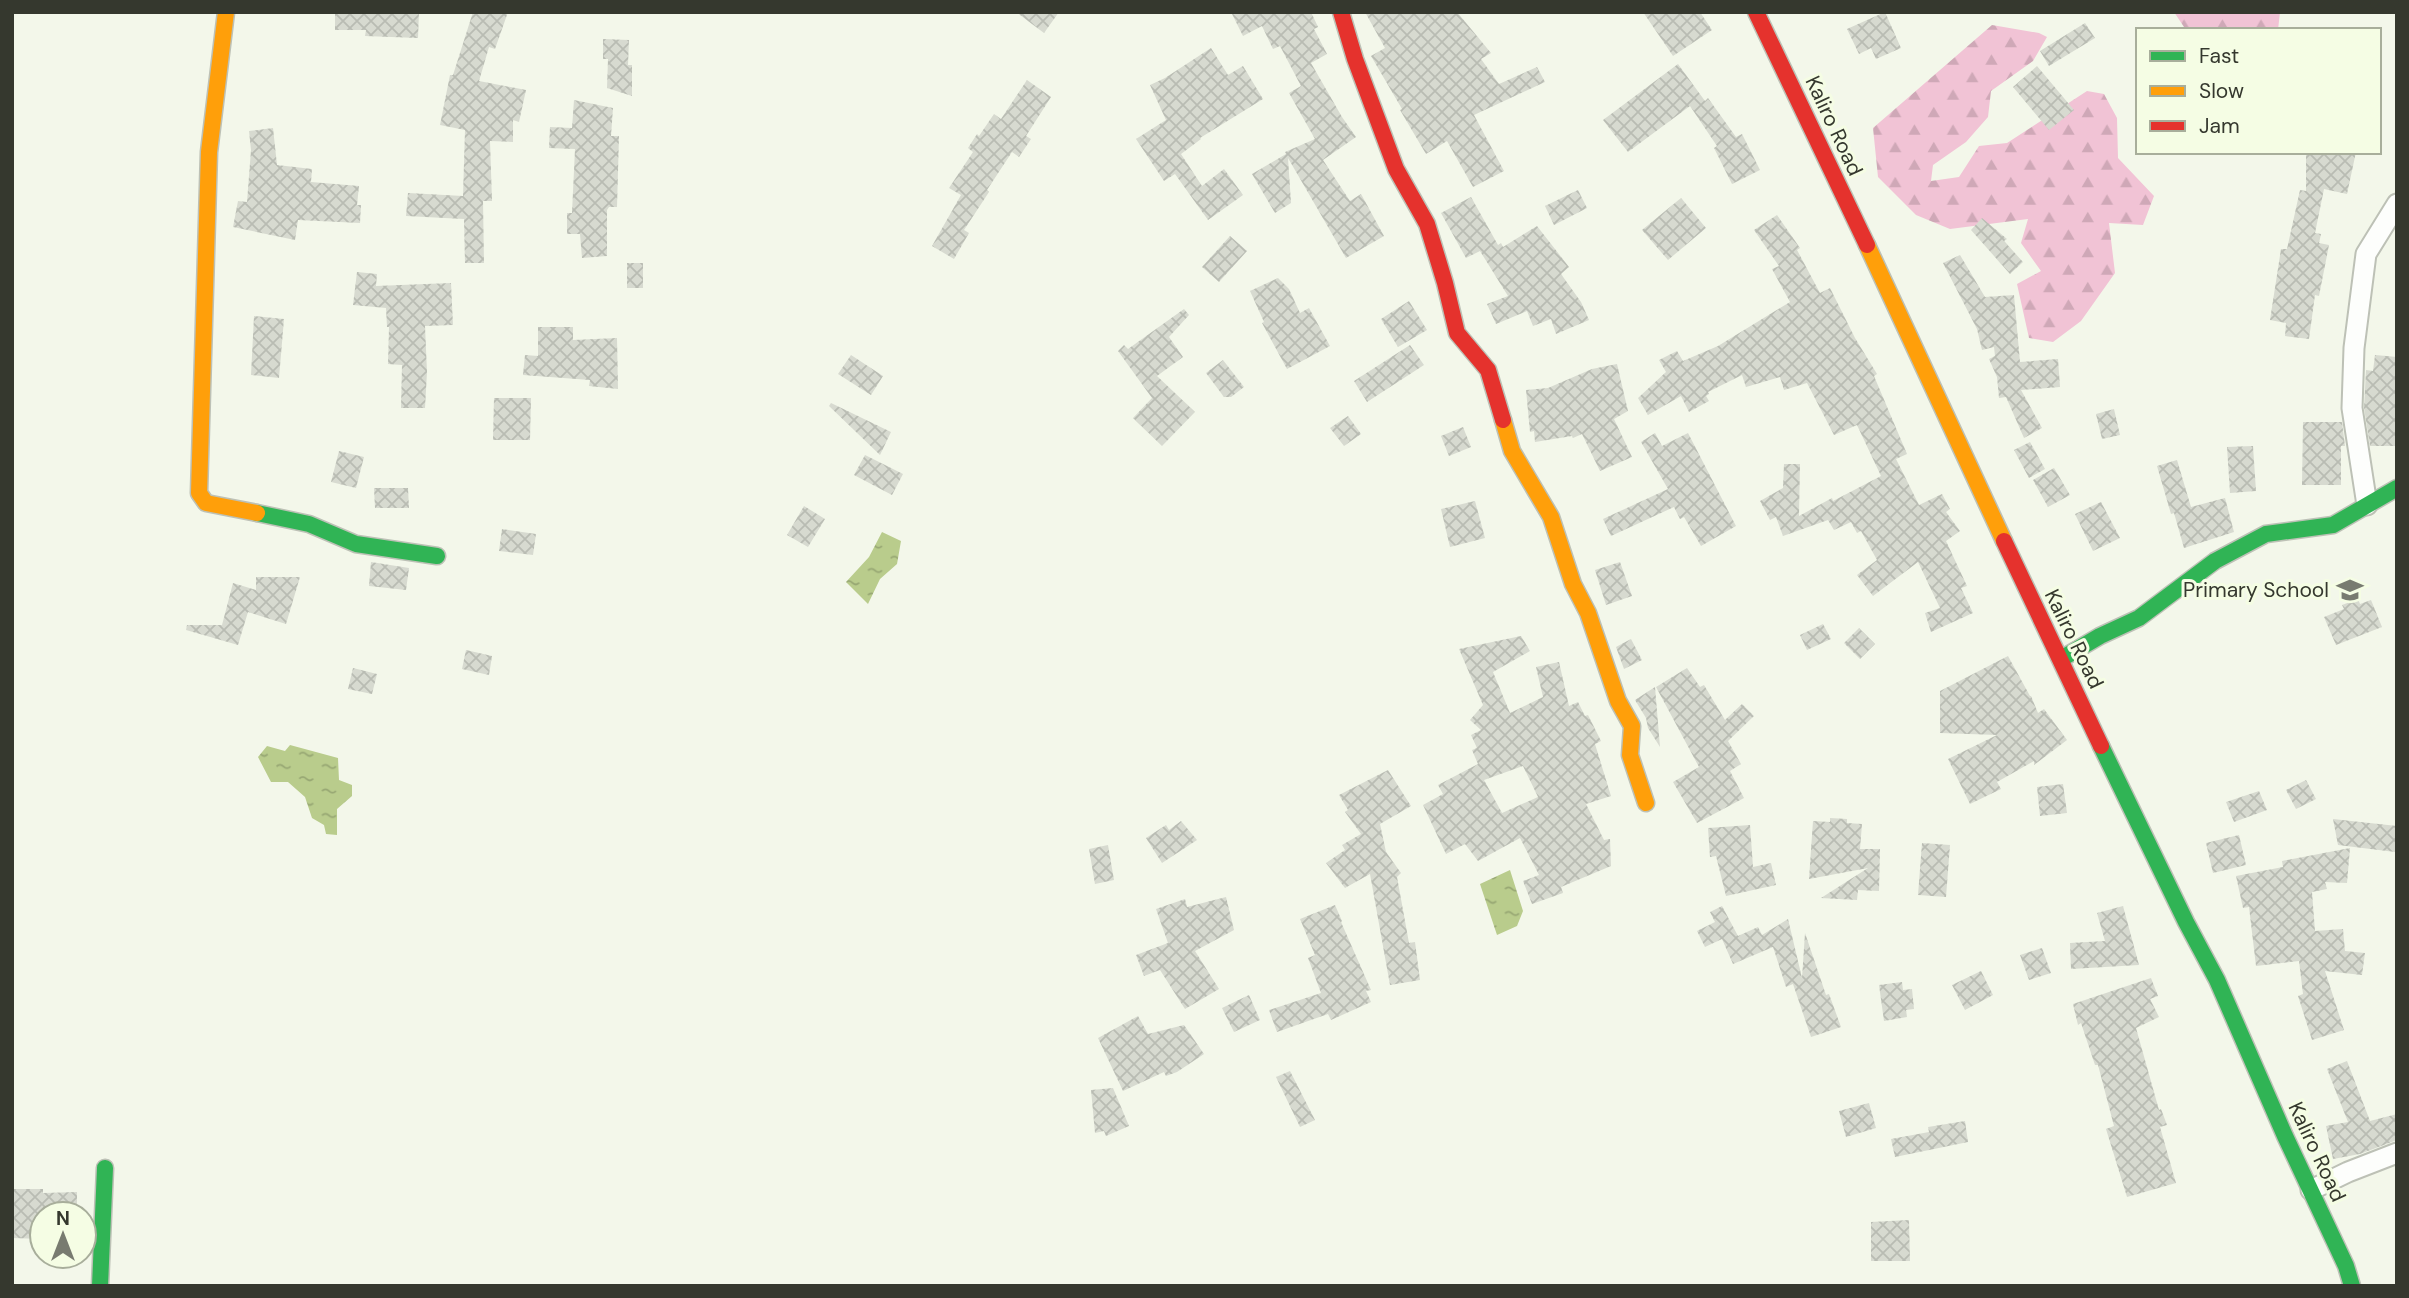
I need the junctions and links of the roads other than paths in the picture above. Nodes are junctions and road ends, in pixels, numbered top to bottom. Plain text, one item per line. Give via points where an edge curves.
1 (226, 12) edge
2 (1341, 12) edge
3 (1756, 12) edge
4 (2397, 204) edge
5 (2397, 488) edge
6 (2367, 505) junction
7 (438, 556) dead end
8 (2061, 660) junction
9 (1646, 803) dead end
10 (2397, 1153) edge
11 (105, 1168) dead end
12 (2311, 1190) junction
13 (100, 1286) edge
14 (2352, 1286) edge

1 - 7 street via 209,152 200,493 206,503 309,524 356,544
2 - 9 street via 1396,169 1427,223 1457,333 1488,370 1512,451 1551,517 1618,701 1632,726 1630,755
3 - 8 street, Kaliro Road
4 - 6 street via 2366,254 2354,348 2352,408
5 - 6 street
6 - 8 street via 2333,525 2266,534 2215,561 2139,618
8 - 12 street, Kaliro Road via 2217,980
10 - 12 street
11 - 13 street
12 - 14 street, Kaliro Road

